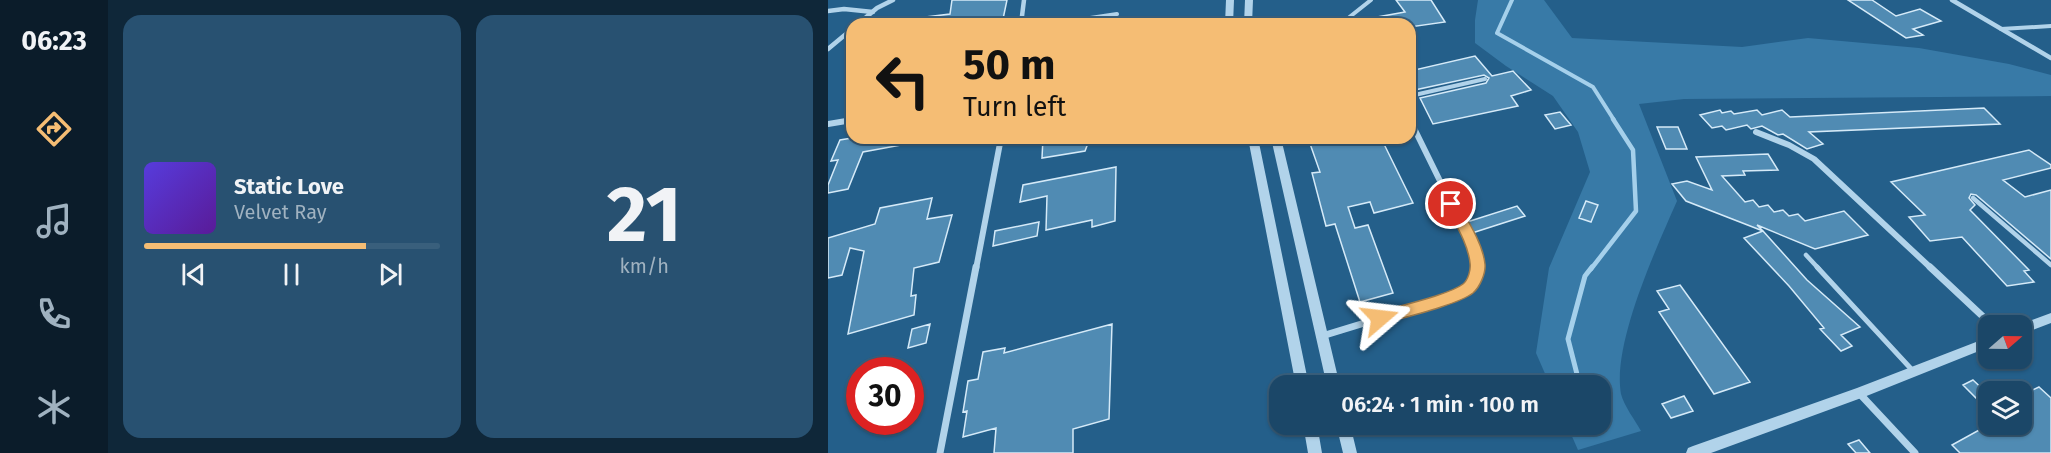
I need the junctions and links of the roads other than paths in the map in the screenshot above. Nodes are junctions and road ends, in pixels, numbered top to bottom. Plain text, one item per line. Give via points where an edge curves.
1 (893, 0) edge
2 (1024, 0) edge
3 (1230, 0) edge
4 (1249, 0) edge
5 (1371, 0) edge
6 (1952, 0) edge
7 (828, 11) edge
8 (873, 12) junction
9 (1117, 14) dead end
10 (866, 18) edge
11 (1022, 18) edge
12 (1090, 18) edge
13 (1229, 18) edge
14 (1248, 18) edge
15 (1348, 18) edge
16 (2051, 26) edge
17 (2001, 29) junction
18 (846, 34) edge
19 (828, 49) edge
20 (2051, 58) edge
21 (1485, 79) dead end
22 (1416, 95) edge
23 (846, 121) edge
24 (828, 124) edge
25 (1416, 132) edge
26 (1756, 132) dead end
27 (1000, 144) edge
28 (1254, 144) edge
29 (1277, 144) edge
30 (1973, 198) dead end
31 (1806, 255) dead end
32 (2051, 265) edge
33 (1981, 315) edge
34 (2051, 318) edge
35 (2032, 325) edge
36 (1322, 336) junction
37 (1978, 346) edge
38 (1914, 372) junction
39 (1301, 375) edge
40 (1331, 375) edge
41 (1859, 393) junction
42 (1312, 435) edge
43 (1346, 435) edge
44 (1699, 452) edge
45 (940, 453) edge
46 (1315, 453) edge
47 (1350, 453) edge
48 (1915, 453) edge

1 - 8 street
2 - 11 street
3 - 13 street
4 - 14 street
5 - 15 lane
6 - 17 street
7 - 8 street
8 - 10 street
9 - 12 lane
16 - 17 lane
17 - 20 street
18 - 19 street
21 - 22 lane
23 - 24 street
25 - 36 street via 1472,246 1478,264 1476,278 1453,296
26 - 33 street via 1814,159
27 - 45 street
28 - 39 street
29 - 36 street
30 - 32 lane
31 - 38 lane
34 - 35 street
36 - 40 street
37 - 38 street
38 - 41 street
41 - 44 street
41 - 48 street
42 - 46 street
43 - 47 street

